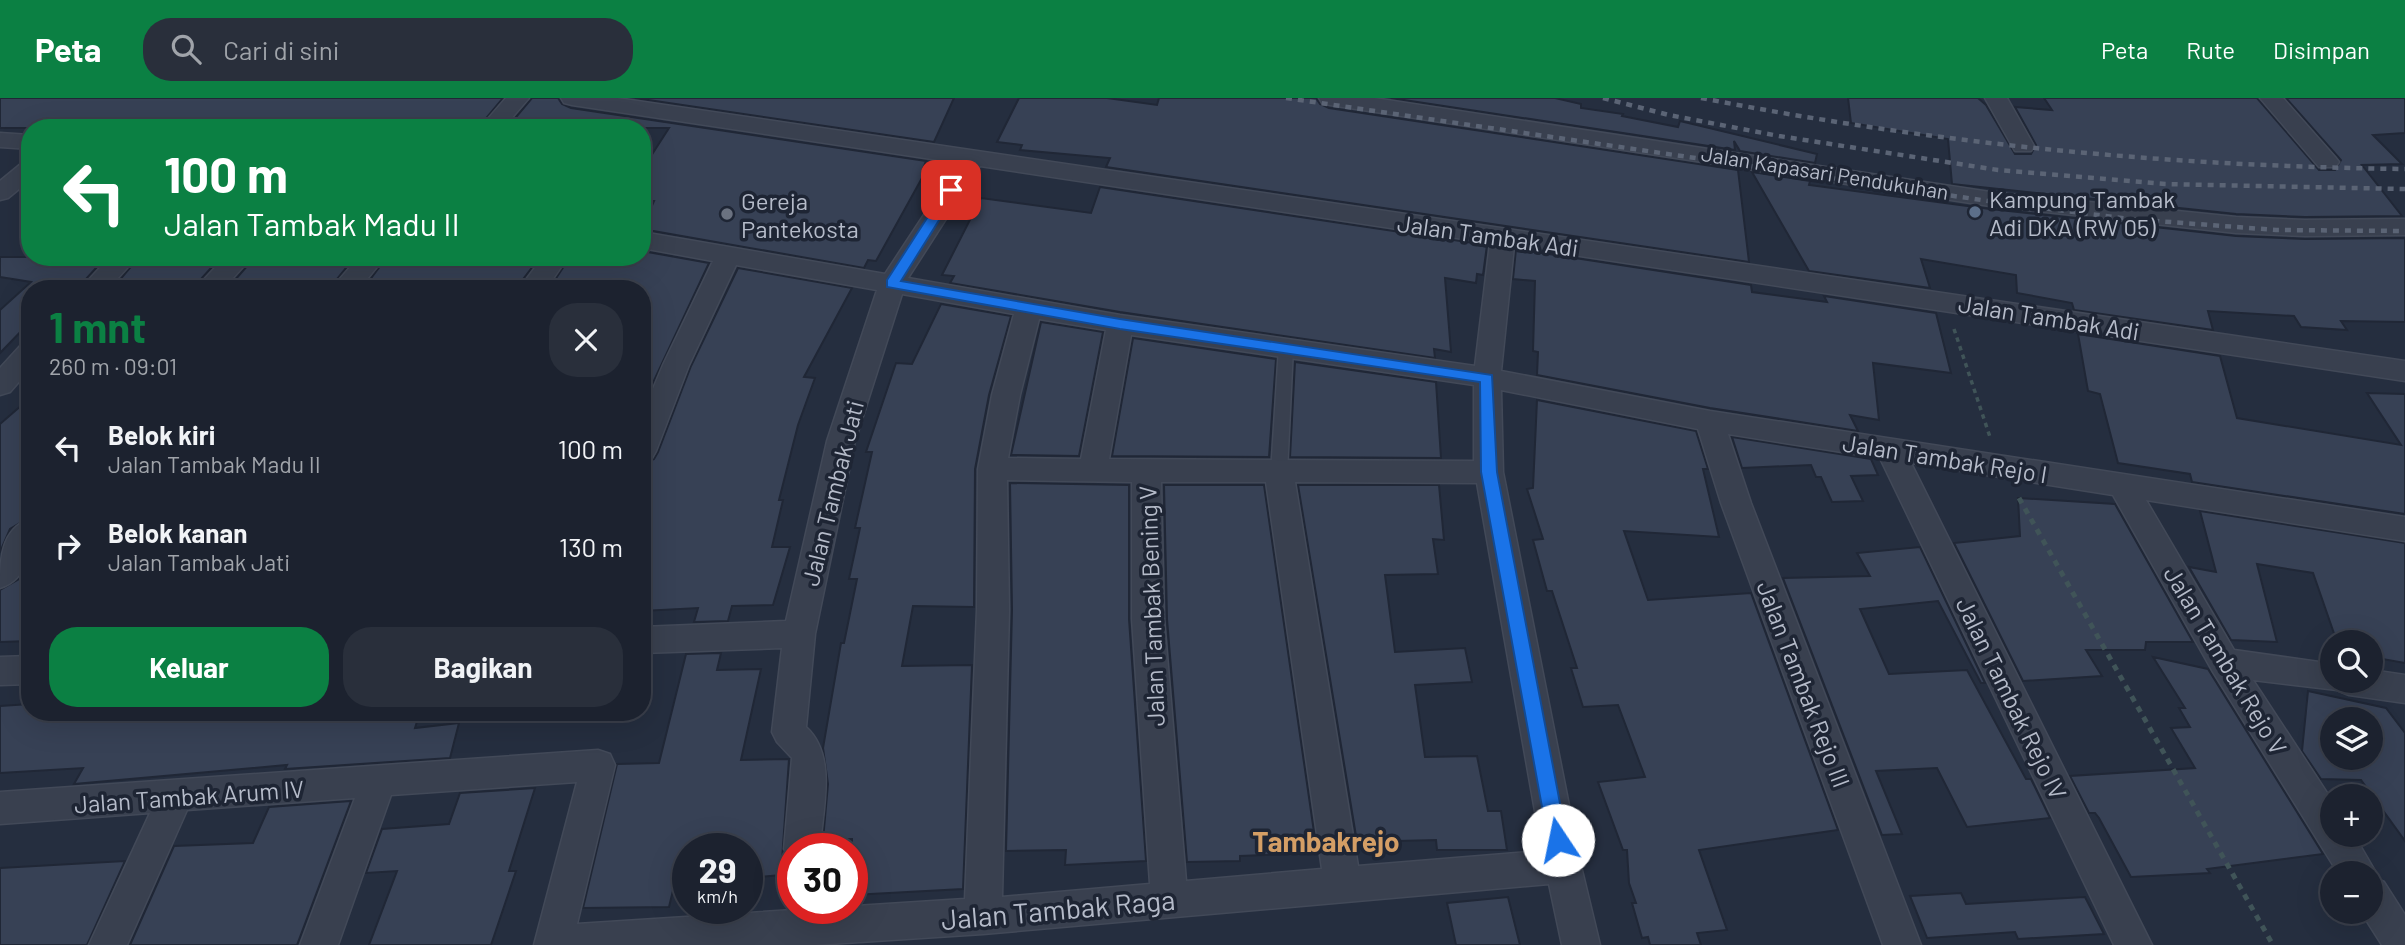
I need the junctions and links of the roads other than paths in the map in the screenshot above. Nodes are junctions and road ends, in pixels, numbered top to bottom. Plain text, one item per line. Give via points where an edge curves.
1 (518, 98) edge
2 (572, 98) edge
3 (1330, 98) edge
4 (1996, 98) edge
5 (2271, 98) edge
6 (499, 119) edge
7 (0, 140) edge
8 (21, 141) edge
9 (2022, 146) dead end
10 (973, 158) junction
11 (2327, 162) dead end
12 (21, 176) edge
13 (0, 194) edge
14 (2405, 227) edge
15 (1503, 238) junction
16 (651, 242) edge
17 (728, 256) junction
18 (116, 266) edge
19 (231, 266) edge
20 (365, 266) edge
21 (102, 280) edge
22 (217, 280) edge
23 (352, 280) edge
24 (892, 284) junction
25 (1029, 307) junction
26 (1120, 324) junction
27 (1286, 347) junction
28 (21, 362) edge
29 (2405, 371) edge
30 (1487, 378) junction
31 (0, 385) edge
32 (1710, 421) junction
33 (651, 428) edge
34 (1891, 451) junction
35 (992, 470) junction
36 (1093, 470) junction
37 (1146, 471) junction
38 (1489, 472) junction
39 (1279, 473) junction
40 (2122, 484) junction
41 (2405, 529) edge
42 (21, 544) edge
43 (0, 576) edge
44 (799, 634) junction
45 (651, 640) edge
46 (2224, 662) junction
47 (21, 670) edge
48 (0, 671) edge
49 (2320, 676) edge
50 (2383, 686) edge
51 (2405, 689) edge
52 (377, 782) junction
53 (175, 798) junction
54 (0, 808) edge
55 (2320, 813) edge
56 (804, 833) edge
57 (1563, 866) junction
58 (1343, 886) junction
59 (1170, 900) junction
60 (2383, 913) edge
61 (983, 916) junction
62 (868, 918) edge
63 (781, 924) edge
64 (743, 938) edge
65 (553, 944) edge
66 (108, 945) edge
67 (319, 945) edge
68 (1581, 945) edge
69 (1902, 945) edge
70 (2133, 945) edge
71 (2403, 945) edge

1 - 6 street
2 - 10 street, Jalan Tambak Adi
3 - 14 street, Jalan Kapasari Pendukuhan via 1978,197 2174,220 2274,227
4 - 9 street
5 - 11 street
7 - 8 street
10 - 15 street, Jalan Tambak Adi
10 - 24 street, Jalan Tambak Jati
12 - 13 street
15 - 29 street, Jalan Tambak Adi
15 - 30 street
16 - 17 street, Jalan Tambak Rejo I
17 - 24 street, Jalan Tambak Rejo I
17 - 33 street
18 - 21 street
19 - 22 street
20 - 23 street
24 - 25 street, Jalan Tambak Rejo I
24 - 44 street, Jalan Tambak Jati via 841,442
25 - 26 street, Jalan Tambak Rejo I
25 - 35 street
26 - 27 street, Jalan Tambak Rejo I
26 - 36 street
27 - 30 street, Jalan Tambak Rejo I
27 - 39 lane
28 - 31 street
30 - 32 street, Jalan Tambak Rejo I
30 - 38 street
32 - 34 street, Jalan Tambak Rejo I
32 - 69 street, Jalan Tambak Rejo III via 1736,503
34 - 40 street, Jalan Tambak Rejo I
34 - 70 street, Jalan Tambak Rejo IV
35 - 36 street, Jalan Tambak Bening V
35 - 61 street via 993,610
36 - 37 street, Jalan Tambak Bening V
37 - 39 street
37 - 59 street, Jalan Tambak Bening V via 1148,620
38 - 39 street
38 - 57 street
39 - 58 street
40 - 41 street, Jalan Tambak Rejo I
40 - 46 street, Jalan Tambak Rejo V
42 - 43 street
44 - 45 street
44 - 56 street, Jalan Tambak Jati via 789,732 809,758
46 - 49 street
46 - 55 street, Jalan Tambak Rejo V
47 - 48 street
50 - 51 street
52 - 53 street, Jalan Tambak Arum IV
52 - 65 street, Jalan Tambak Arum IV via 598,765
52 - 67 street
53 - 54 street, Jalan Tambak Arum IV
53 - 66 street
57 - 58 street, Jalan Tambak Raga
57 - 68 street
58 - 59 street, Jalan Tambak Raga
59 - 61 street, Jalan Tambak Raga
60 - 71 street
61 - 62 street, Jalan Tambak Raga
63 - 64 street, Jalan Tambak Raga
64 - 65 street, Jalan Tambak Raga

